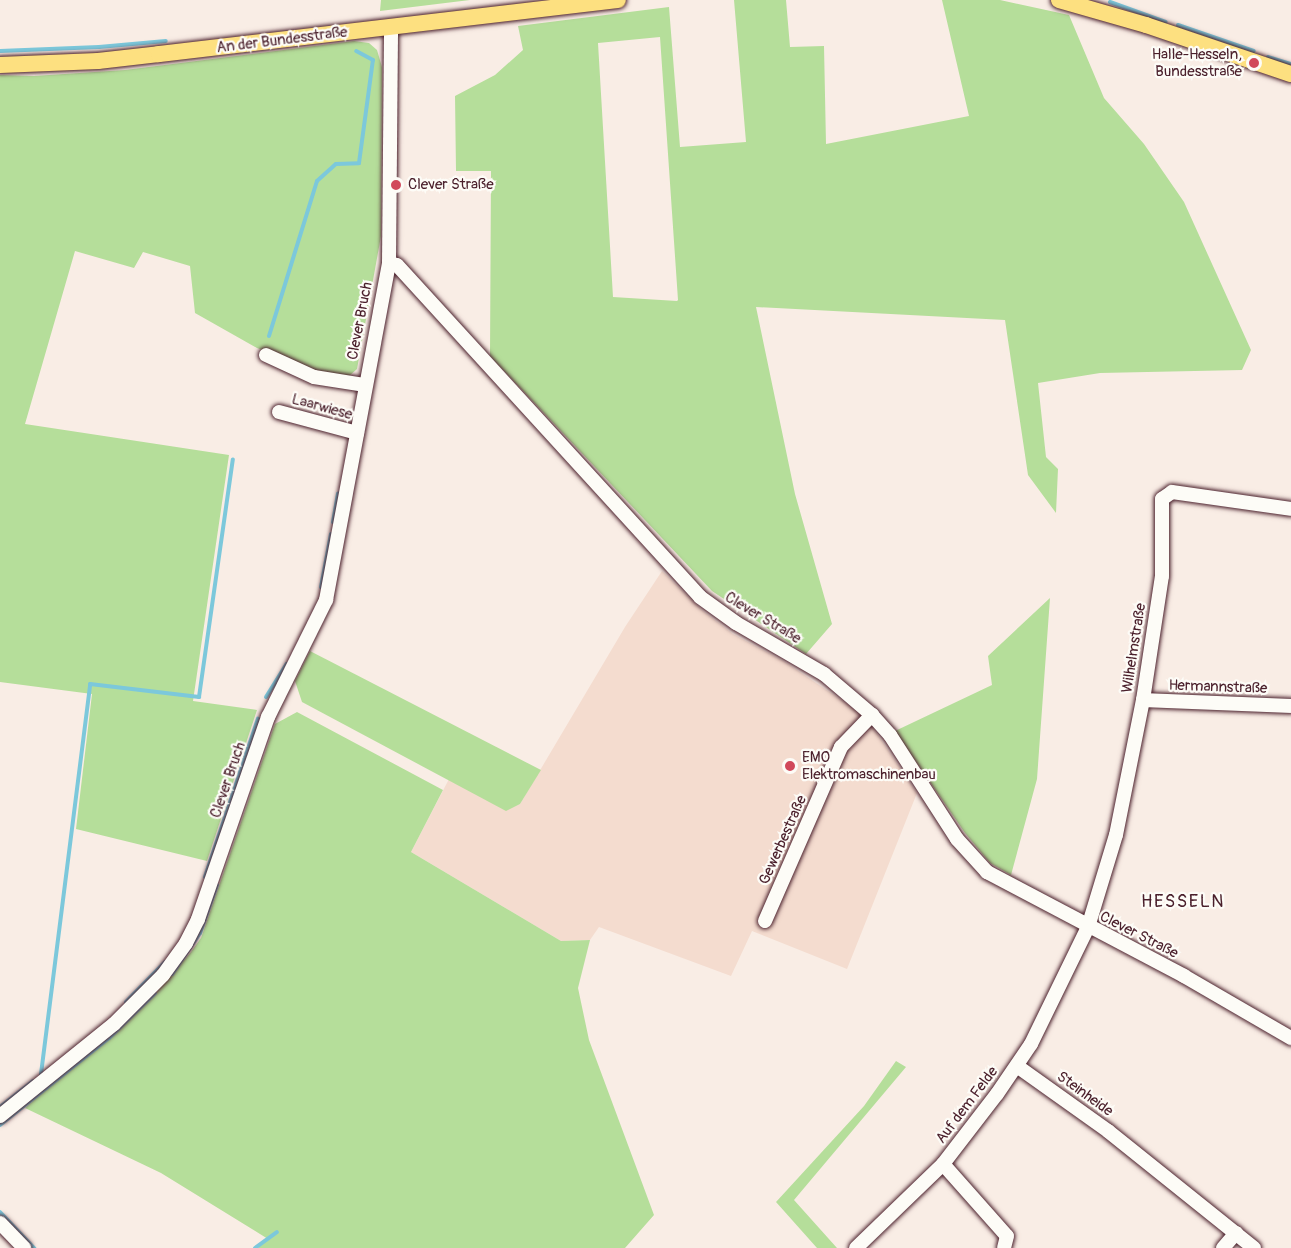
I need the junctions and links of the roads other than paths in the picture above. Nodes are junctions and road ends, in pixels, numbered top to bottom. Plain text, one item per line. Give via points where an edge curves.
1 (618, 0) edge
2 (1059, 0) edge
3 (391, 28) junction
4 (0, 65) edge
5 (1291, 75) edge
6 (389, 263) junction
7 (266, 355) dead end
8 (365, 385) junction
9 (279, 412) dead end
10 (357, 433) junction
11 (1291, 509) edge
12 (1143, 700) junction
13 (1291, 706) edge
14 (872, 715) junction
15 (765, 921) dead end
16 (1088, 927) junction
17 (1291, 1038) edge
18 (1017, 1066) junction
19 (0, 1116) edge
20 (944, 1164) junction
21 (0, 1223) edge
22 (1236, 1233) junction
23 (24, 1248) edge
24 (856, 1248) edge
25 (1004, 1248) edge
26 (1223, 1248) edge
27 (1254, 1248) edge

1 - 3 main road, An der Bundesstraße
2 - 5 main road via 1136,21
3 - 4 main road, An der Bundesstraße via 98,61
3 - 6 street
6 - 8 street, Clever Bruch
6 - 14 street, Clever Straße via 405,273 700,597 736,624 824,674
7 - 8 street via 314,377
8 - 10 street, Clever Bruch
9 - 10 street, Laarwiese
10 - 19 street, Clever Bruch via 326,600 268,717 192,932 168,969 130,1009
11 - 12 street, Wilhelmstraße via 1172,492 1162,500 1162,576
12 - 13 street, Hermannstraße
12 - 16 street, Wilhelmstraße via 1116,835
14 - 15 street, Gewerbestraße via 842,747
14 - 16 street, Clever Straße via 890,735 973,859 987,872
16 - 17 street, Clever Straße via 1184,976
16 - 18 street
18 - 20 street, Auf dem Felde
18 - 22 street, Steinheide via 1108,1131
20 - 24 street, Auf dem Felde
20 - 25 street, Auf dem Felde via 1007,1236
21 - 23 street
22 - 26 street
22 - 27 street, Steinheide

